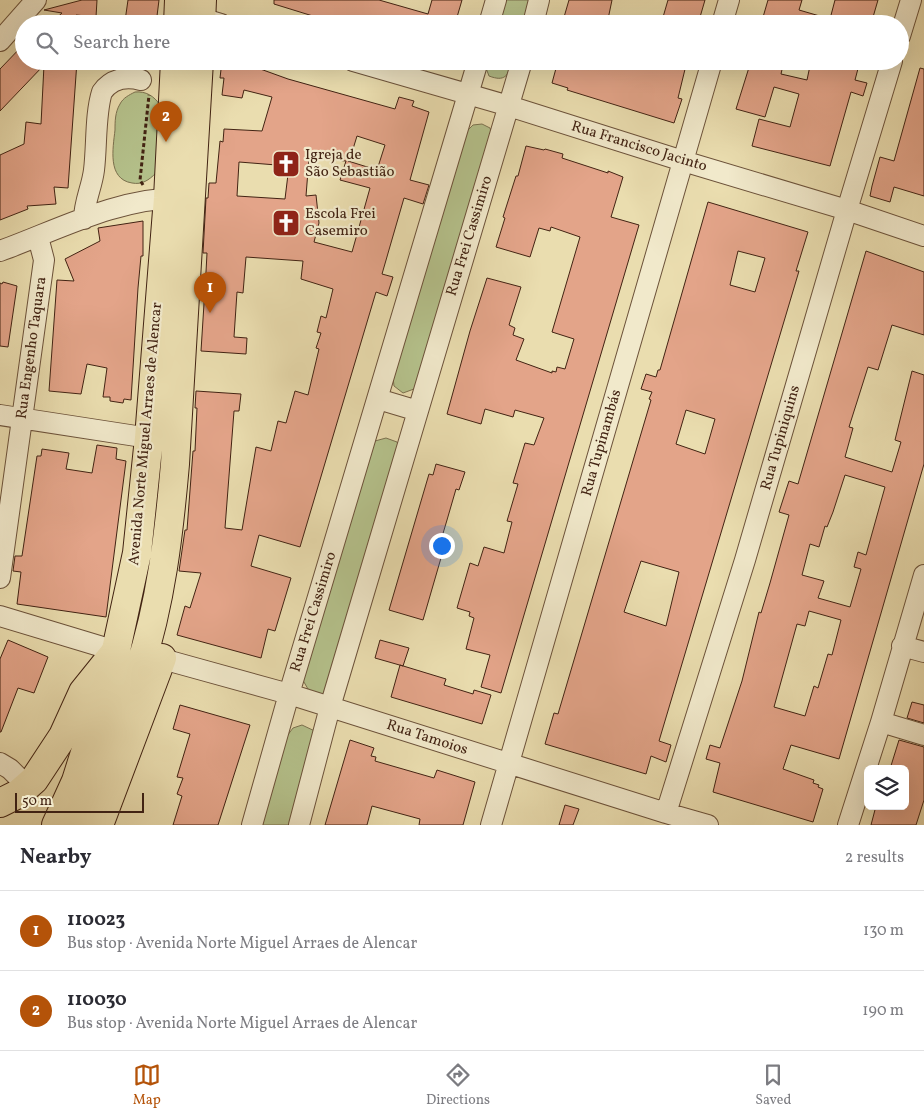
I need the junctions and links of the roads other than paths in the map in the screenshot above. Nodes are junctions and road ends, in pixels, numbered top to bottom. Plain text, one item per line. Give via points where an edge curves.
1 (36, 0) edge
2 (179, 0) edge
3 (496, 0) edge
4 (540, 0) edge
5 (729, 0) edge
6 (911, 0) edge
7 (24, 15) edge
8 (196, 15) edge
9 (492, 15) edge
10 (536, 15) edge
11 (725, 15) edge
12 (906, 15) edge
13 (15, 25) edge
14 (0, 41) edge
15 (175, 70) edge
16 (198, 70) edge
17 (385, 70) edge
18 (476, 70) edge
19 (519, 70) edge
20 (709, 70) edge
21 (889, 70) edge
22 (141, 80) dead end
23 (469, 94) junction
24 (509, 106) junction
25 (683, 161) junction
26 (180, 198) junction
27 (847, 210) junction
28 (84, 219) junction
29 (924, 236) edge
30 (38, 237) junction
31 (0, 251) edge
32 (378, 399) junction
33 (418, 411) junction
34 (0, 415) edge
35 (22, 418) junction
36 (149, 438) junction
37 (924, 575) edge
38 (0, 578) edge
39 (0, 616) edge
40 (902, 646) junction
41 (924, 652) edge
42 (114, 658) junction
43 (148, 661) junction
44 (289, 694) junction
45 (330, 707) junction
46 (881, 722) junction
47 (924, 735) edge
48 (0, 763) edge
49 (509, 764) junction
50 (27, 786) junction
51 (0, 803) edge
52 (666, 813) junction
53 (56, 825) edge
54 (76, 825) edge
55 (99, 825) edge
56 (252, 825) edge
57 (299, 825) edge
58 (491, 825) edge
59 (708, 825) edge
60 (848, 825) edge

1 - 7 street
2 - 8 main road
3 - 9 street
4 - 10 street
5 - 11 street
6 - 12 street
13 - 14 street
15 - 26 main road, Avenida Norte Miguel Arraes de Alencar
16 - 26 main road, Avenida Norte Miguel Arraes de Alencar
17 - 23 street, Rua Francisco Jacinto
18 - 23 street, Rua Frei Cassimiro
19 - 24 street, Rua Frei Cassimiro
20 - 25 street, Rua Tupinambás
21 - 27 street, Rua Tupiniquins
22 - 28 street via 119,80 102,92 94,168
23 - 24 street, Rua Francisco Jacinto
23 - 32 street, Rua Frei Cassimiro
24 - 25 street, Rua Francisco Jacinto
24 - 33 street, Rua Frei Cassimiro
25 - 27 street, Rua Francisco Jacinto
25 - 49 street, Rua Tupinambás
26 - 28 street via 130,203
26 - 36 main road, Avenida Norte Miguel Arraes de Alencar
26 - 43 main road, Avenida Norte Miguel Arraes de Alencar via 175,464 170,522
27 - 29 street, Rua Francisco Jacinto
27 - 52 street, Rua Tupiniquins via 748,551
28 - 30 street
30 - 31 street
30 - 35 street, Rua Engenho Taquara via 44,260
32 - 33 street
32 - 44 street, Rua Frei Cassimiro
33 - 45 street, Rua Frei Cassimiro
34 - 35 street
35 - 36 street
35 - 38 street, Rua Engenho Taquara
36 - 42 main road, Avenida Norte Miguel Arraes de Alencar via 137,553
37 - 40 street
39 - 42 street
40 - 41 street
40 - 46 street
42 - 50 main road via 83,692 47,763
42 - 53 main road, Avenida Norte Miguel Arraes de Alencar via 76,781
43 - 44 street, Rua Tamoios
43 - 54 main road, Avenida Norte Miguel Arraes de Alencar
43 - 55 main road
44 - 45 street, Rua Tamoios
44 - 56 street, Rua Frei Cassimiro
45 - 49 street, Rua Tamoios
45 - 57 street, Rua Frei Cassimiro
46 - 47 street
46 - 60 street
48 - 50 street
49 - 52 street, Rua Tamoios
49 - 58 street, Rua Tupinambás
50 - 51 main road
52 - 59 street, Rua Tamoios

